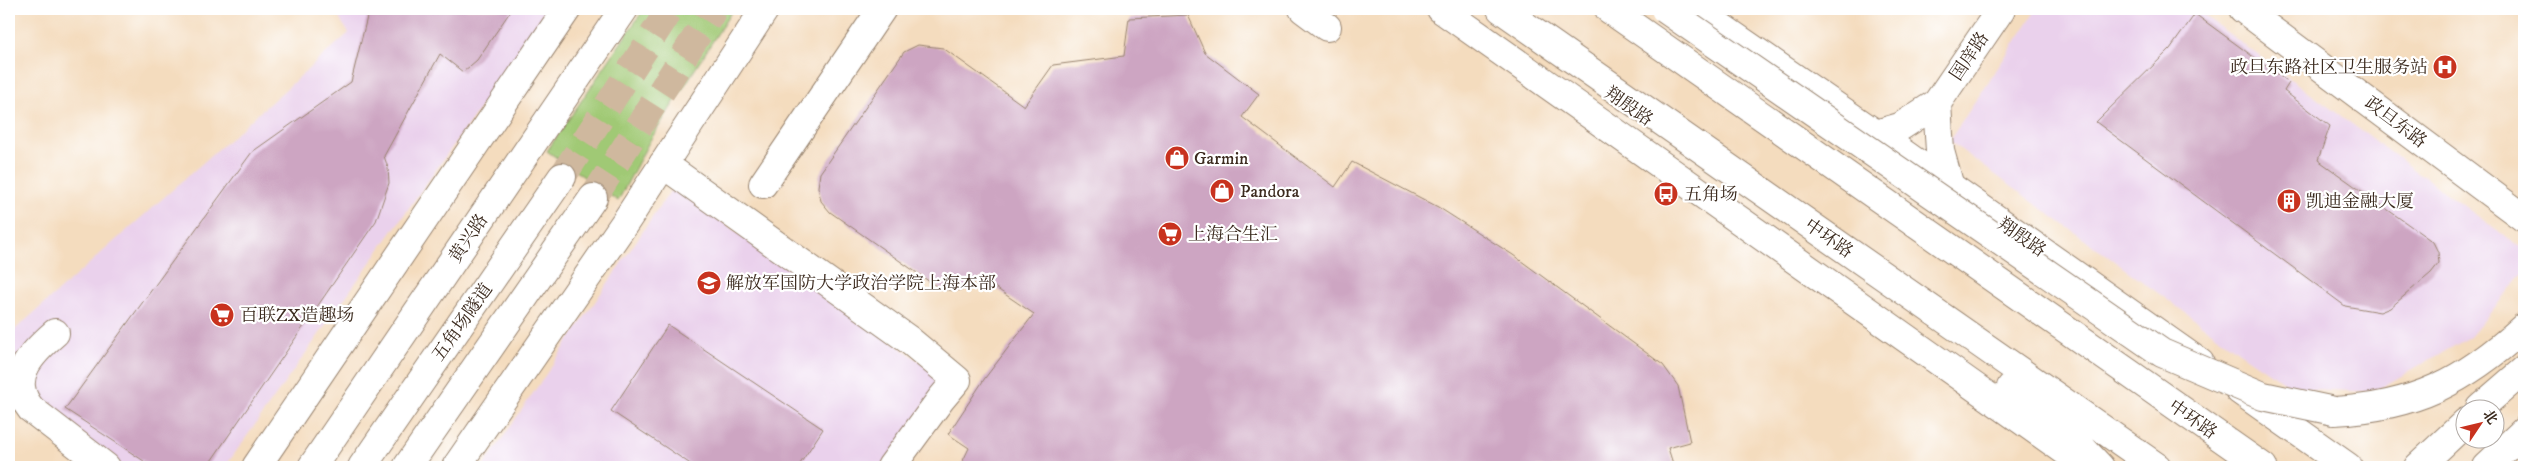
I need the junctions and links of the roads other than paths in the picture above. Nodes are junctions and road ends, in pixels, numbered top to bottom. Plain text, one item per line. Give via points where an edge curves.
1 (567, 9) edge
2 (624, 9) edge
3 (765, 9) edge
4 (882, 9) edge
5 (1303, 9) edge
6 (1441, 9) edge
7 (1484, 9) edge
8 (1488, 9) edge
9 (1501, 9) edge
10 (1609, 9) edge
11 (1665, 9) edge
12 (1695, 9) edge
13 (2001, 9) edge
14 (2243, 9) edge
15 (1327, 27) dead end
16 (1937, 103) junction
17 (1876, 134) junction
18 (664, 164) junction
19 (562, 177) tunnel mouth
20 (763, 184) dead end
21 (1950, 187) junction
22 (594, 198) tunnel mouth
23 (2524, 218) edge
24 (2524, 327) edge
25 (55, 333) dead end
26 (2524, 370) edge
27 (2492, 398) edge
28 (2456, 431) edge
29 (2524, 431) edge
30 (106, 467) edge
31 (256, 467) edge
32 (312, 467) edge
33 (362, 467) edge
34 (407, 467) edge
35 (456, 467) edge
36 (891, 467) edge
37 (2088, 467) edge
38 (2100, 467) edge
39 (2135, 467) edge
40 (2158, 467) edge
41 (2263, 467) edge
42 (2348, 467) edge
43 (2418, 467) edge
44 (2486, 467) edge

1 - 31 main road
2 - 32 main road, 黄兴路
3 - 18 main road
4 - 20 main road
5 - 15 main road
6 - 37 main road, 翔殷路
7 - 38 main road via 1614,108 2035,405 2079,443
8 - 39 main road, 翔殷路 via 1952,333
9 - 40 main road, 中环路
10 - 41 main road, 中环路
11 - 24 main road, bridge via 2162,354 2263,396 2334,411 2398,403 2430,393 2456,380
12 - 17 main road, 翔殷路
13 - 16 main road, 国庠路
14 - 23 main road, 政旦东路
16 - 17 main road, 国庠路 via 1900,127
16 - 21 main road via 1940,151
17 - 21 main road, 翔殷路
18 - 35 main road
18 - 36 main road via 909,340 957,380
19 - 33 main road, 五角场隧道
21 - 42 main road, 翔殷路
22 - 34 main road
25 - 30 main road via 33,352 22,373 20,388 23,399 31,409
26 - 27 main road
28 - 43 main road
29 - 44 main road

